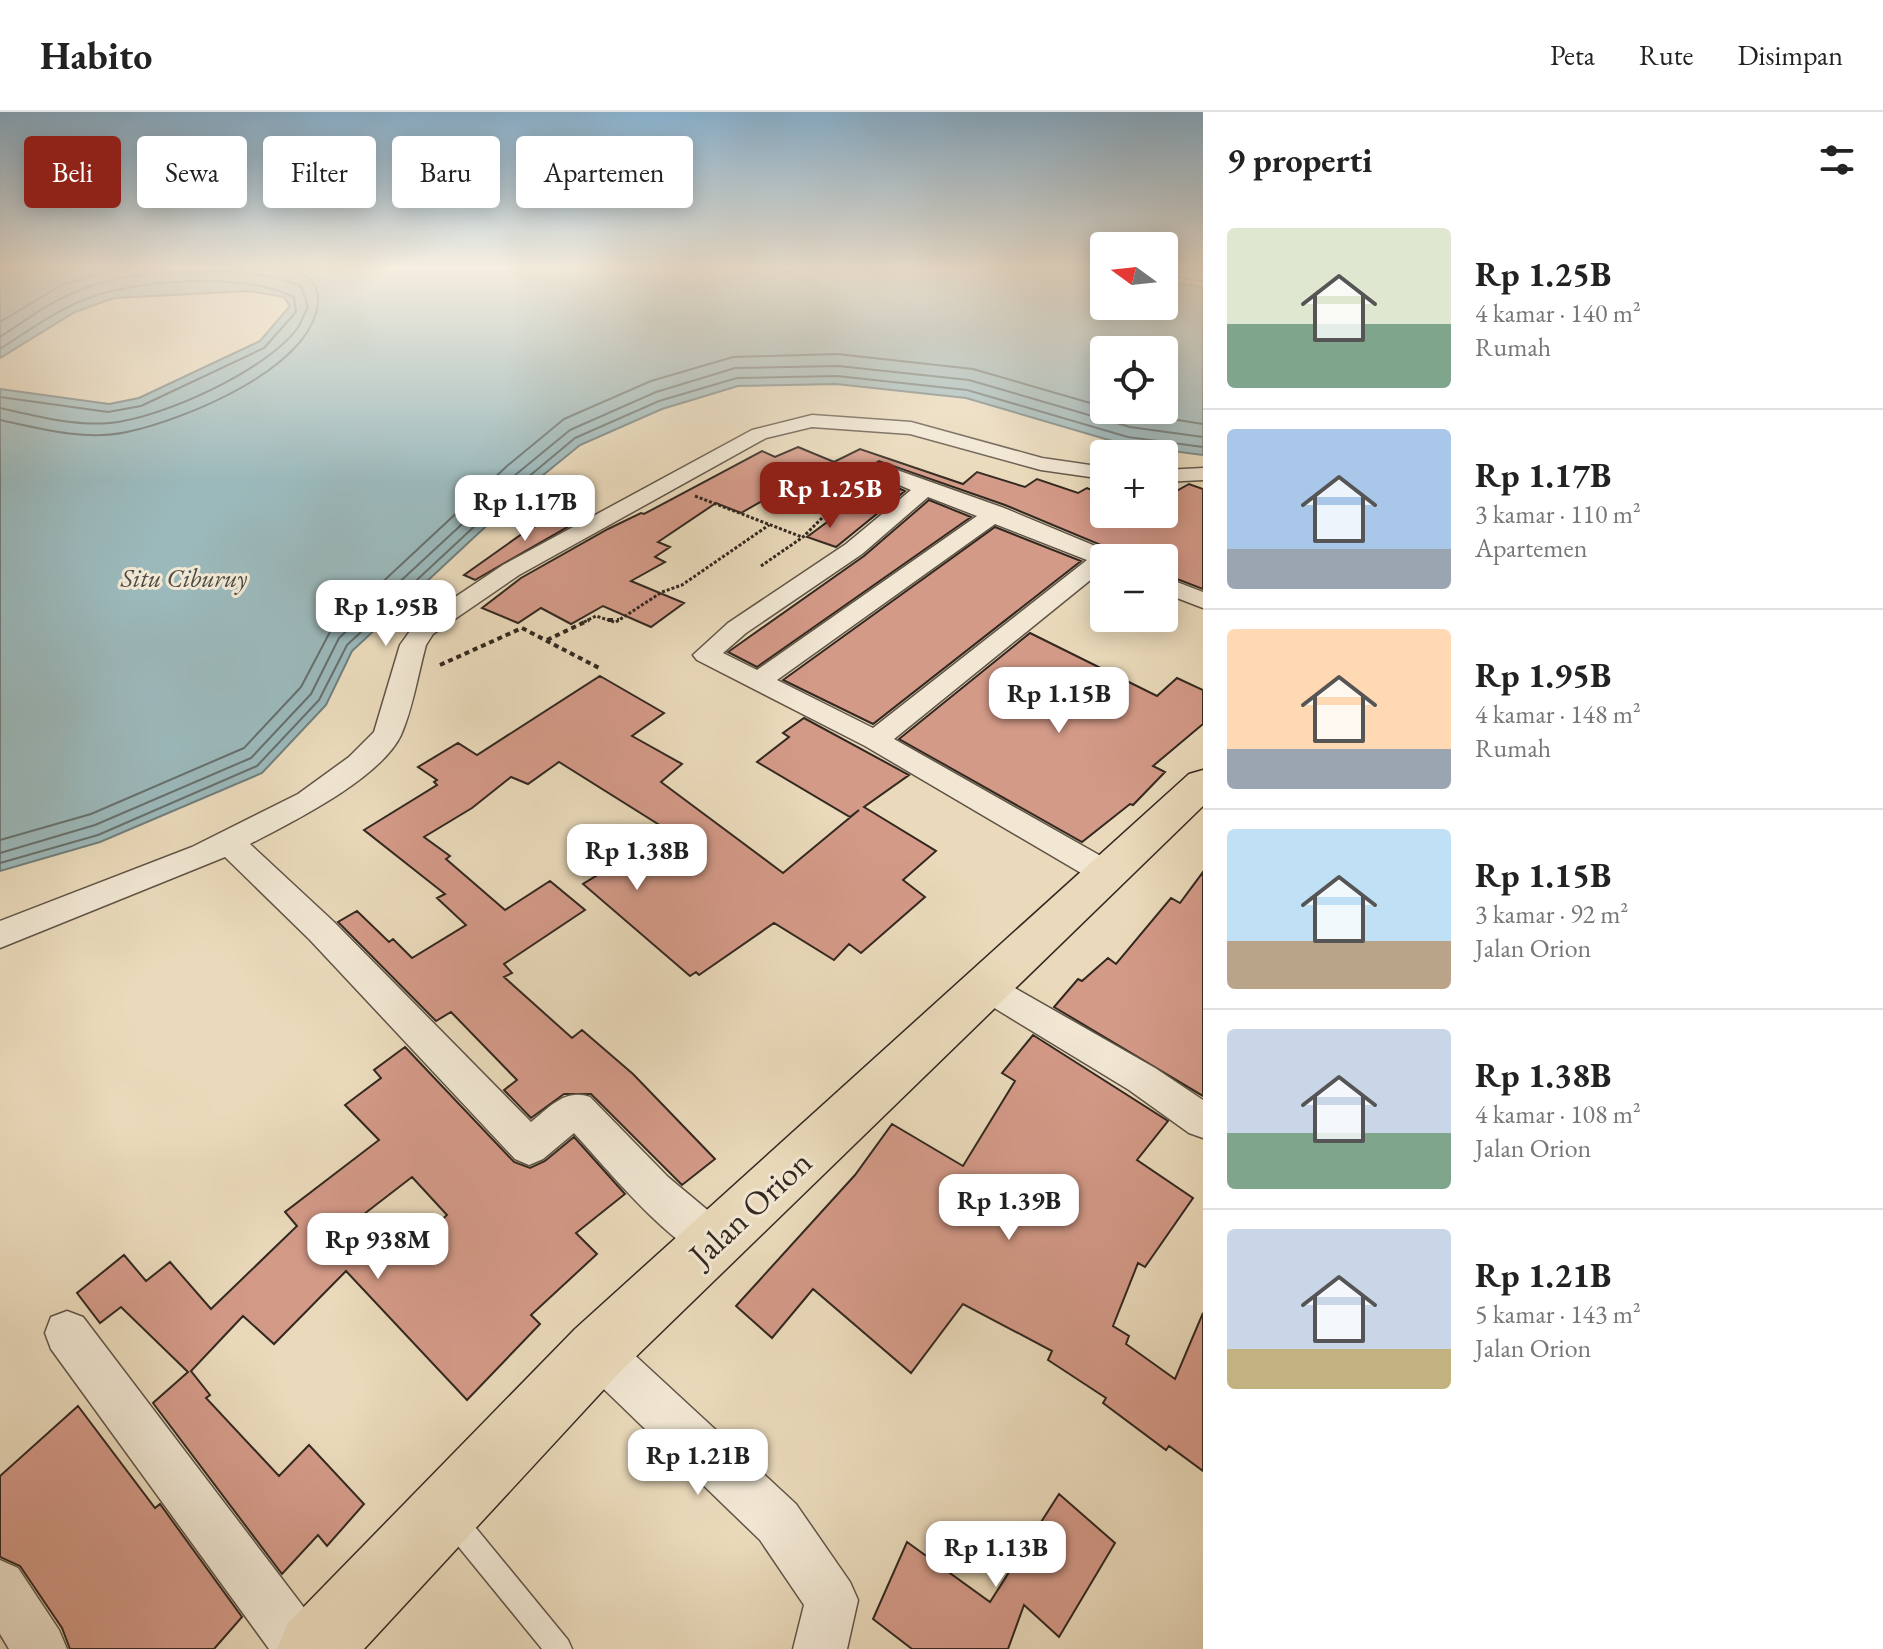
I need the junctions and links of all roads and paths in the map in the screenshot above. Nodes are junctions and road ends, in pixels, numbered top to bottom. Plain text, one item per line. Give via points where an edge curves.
1 (880, 470) joint
2 (1090, 471) edge
3 (1203, 474) edge
4 (1178, 475) edge
5 (667, 484) junction
6 (926, 488) junction
7 (996, 513) junction
8 (769, 525) junction
9 (803, 537) junction
10 (1090, 552) edge
11 (761, 566) dead end
12 (1090, 569) edge
13 (1178, 590) edge
14 (1203, 601) edge
15 (547, 640) junction
16 (601, 669) dead end
17 (406, 671) junction
18 (760, 680) junction
19 (875, 740) junction
20 (1203, 783) edge
21 (229, 842) junction
22 (1104, 872) junction
23 (0, 935) edge
24 (985, 985) junction
25 (1203, 1121) edge
26 (714, 1242) junction
27 (67, 1333) dead end
28 (597, 1351) junction
29 (445, 1511) junction
30 (0, 1586) edge
31 (40, 1649) edge
32 (302, 1649) edge
33 (314, 1649) edge
34 (559, 1649) edge
35 (820, 1649) edge

1 - 6 street
1 - 9 path via 842,495
2 - 5 street via 1041,464 911,428 812,421 759,434
3 - 4 street
5 - 8 path
5 - 17 street via 511,570 424,629
6 - 7 street
6 - 18 street via 854,549 705,653
7 - 10 street
7 - 18 street
8 - 9 path
8 - 15 path via 626,617 615,622 596,616
9 - 11 path
12 - 19 street
13 - 14 street
15 - 16 path
15 - 17 path via 522,628 438,666
17 - 21 street via 387,735 359,764 309,801
18 - 19 street
19 - 22 street
20 - 22 highway, Jalan Orion
21 - 23 street
21 - 26 street via 529,1147 576,1109 654,1190
22 - 24 highway, Jalan Orion
24 - 25 street
24 - 26 highway, Jalan Orion
26 - 28 highway, Jalan Orion
27 - 32 street
28 - 29 highway, Jalan Orion
28 - 35 street via 778,1522 832,1600
29 - 33 highway, Jalan Orion
29 - 34 lane
30 - 31 street

